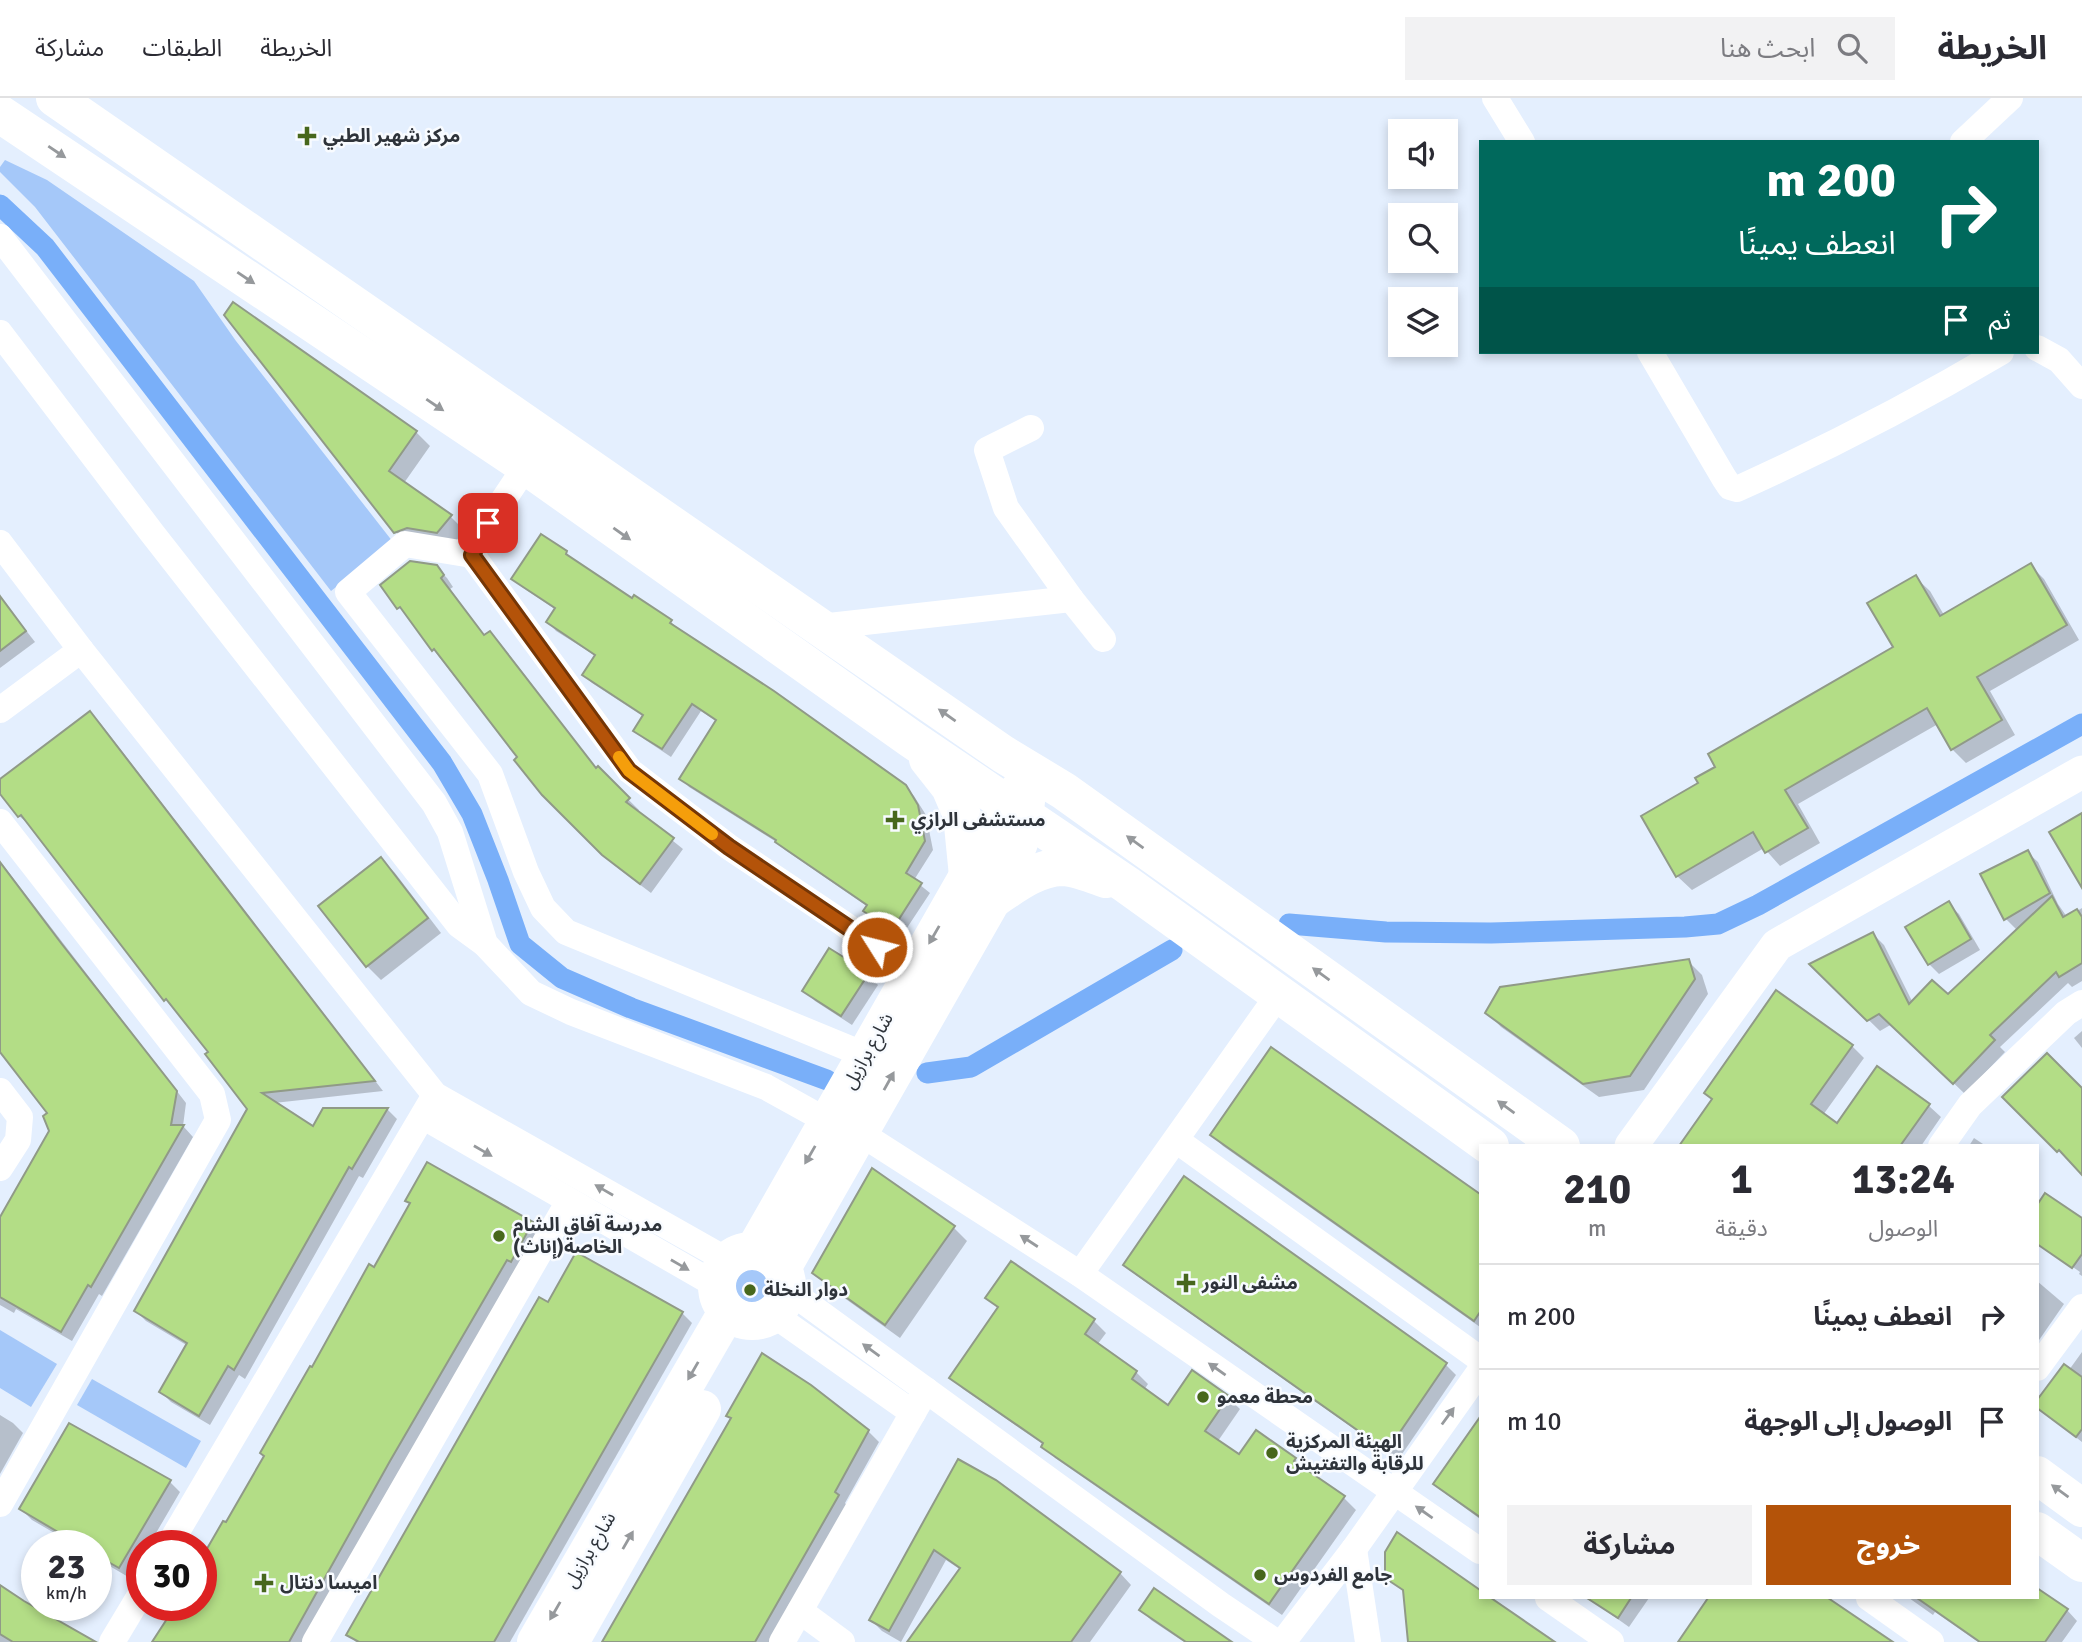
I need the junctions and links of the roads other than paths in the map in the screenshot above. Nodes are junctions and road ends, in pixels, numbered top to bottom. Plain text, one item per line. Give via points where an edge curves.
1 (55, 98) edge
2 (1494, 98) edge
3 (2010, 98) edge
4 (0, 114) edge
5 (1521, 140) edge
6 (1965, 140) edge
7 (0, 237) edge
8 (0, 333) edge
9 (2039, 349) edge
10 (1651, 354) edge
11 (1998, 354) edge
12 (2082, 386) edge
13 (1031, 428) dead end
14 (526, 466) junction
15 (0, 543) edge
16 (472, 555) junction
17 (1071, 600) junction
18 (820, 627) junction
19 (1103, 639) dead end
20 (80, 650) junction
21 (0, 710) edge
22 (911, 739) junction
23 (1003, 754) junction
24 (2082, 772) edge
25 (1064, 791) junction
26 (1017, 810) junction
27 (0, 822) edge
28 (1127, 885) junction
29 (980, 888) junction
30 (485, 944) junction
31 (913, 973) junction
32 (1279, 994) junction
33 (2082, 1003) edge
34 (865, 1055) junction
35 (0, 1091) edge
36 (429, 1106) junction
37 (845, 1127) junction
38 (1176, 1140) junction
39 (1487, 1144) edge
40 (1558, 1144) edge
41 (1632, 1144) edge
42 (1942, 1144) edge
43 (0, 1168) edge
44 (569, 1201) junction
45 (1080, 1274) junction
46 (752, 1288) junction
47 (2082, 1307) edge
48 (1479, 1358) edge
49 (2039, 1365) edge
50 (1479, 1372) edge
51 (926, 1390) junction
52 (913, 1413) junction
53 (2039, 1476) edge
54 (1393, 1491) junction
55 (0, 1504) edge
56 (2082, 1508) edge
57 (178, 1530) edge
58 (2039, 1532) edge
59 (1354, 1549) junction
60 (1479, 1550) edge
61 (2082, 1563) edge
62 (1554, 1599) edge
63 (1869, 1599) edge
64 (800, 1611) junction
65 (126, 1619) edge
66 (112, 1642) edge
67 (315, 1642) edge
68 (536, 1642) edge
69 (570, 1642) edge
70 (782, 1642) edge
71 (842, 1642) edge
72 (1276, 1642) edge
73 (1283, 1642) edge
74 (1368, 1642) edge
75 (1611, 1642) edge
76 (1931, 1642) edge

1 - 18 highway
2 - 5 street
3 - 6 street
4 -> 14 highway
7 - 30 street via 434,803 450,832
8 - 30 street via 459,925
9 - 12 street via 2059,360
10 - 11 street via 1724,478 1737,489 1817,453
13 - 17 street via 987,450 1006,509
14 - 16 street
14 -> 22 highway
15 - 20 street
16 - 31 street via 629,771 729,847
16 - 34 street via 405,544 348,592 490,774 543,908 566,932
17 - 18 street
17 - 19 street
23 -> 18 highway
20 - 21 street
20 - 36 street
22 - 26 highway
22 - 29 highway via 950,787 962,815
23 - 25 highway
23 - 26 highway via 1018,785
24 - 41 main road via 1777,945
25 - 26 highway via 1034,796
40 -> 25 highway
26 - 28 highway
26 - 29 highway via 1019,843
27 - 55 street via 212,1094 218,1120
28 - 29 highway, شارع برازيل via 1065,867
28 - 32 highway
29 -> 31 highway, شارع برازيل
37 -> 29 highway, شارع برازيل
30 - 37 street via 531,993 766,1087
31 - 34 highway, شارع برازيل
32 - 38 street
32 - 39 highway
33 - 42 street via 1970,1105
34 - 37 highway, شارع برازيل
35 - 43 street via 20,1117 18,1140
36 -> 44 street
46 -> 36 street
36 - 57 street
45 -> 37 street
37 - 46 highway, شارع برازيل
38 - 45 street
38 - 48 street
44 -> 46 street
44 - 67 street
54 -> 45 street
51 -> 46 street
46 - 52 street
46 -> 68 highway, شارع برازيل
69 -> 46 highway, شارع برازيل
47 - 49 street
54 -> 50 street
51 - 52 street
51 - 72 street
52 - 64 street
56 -> 53 highway
54 - 59 street
60 -> 54 street
58 - 61 highway
59 - 73 street
59 - 74 street
62 - 75 street
63 - 76 street
64 - 70 street
64 - 71 street
65 - 66 street

